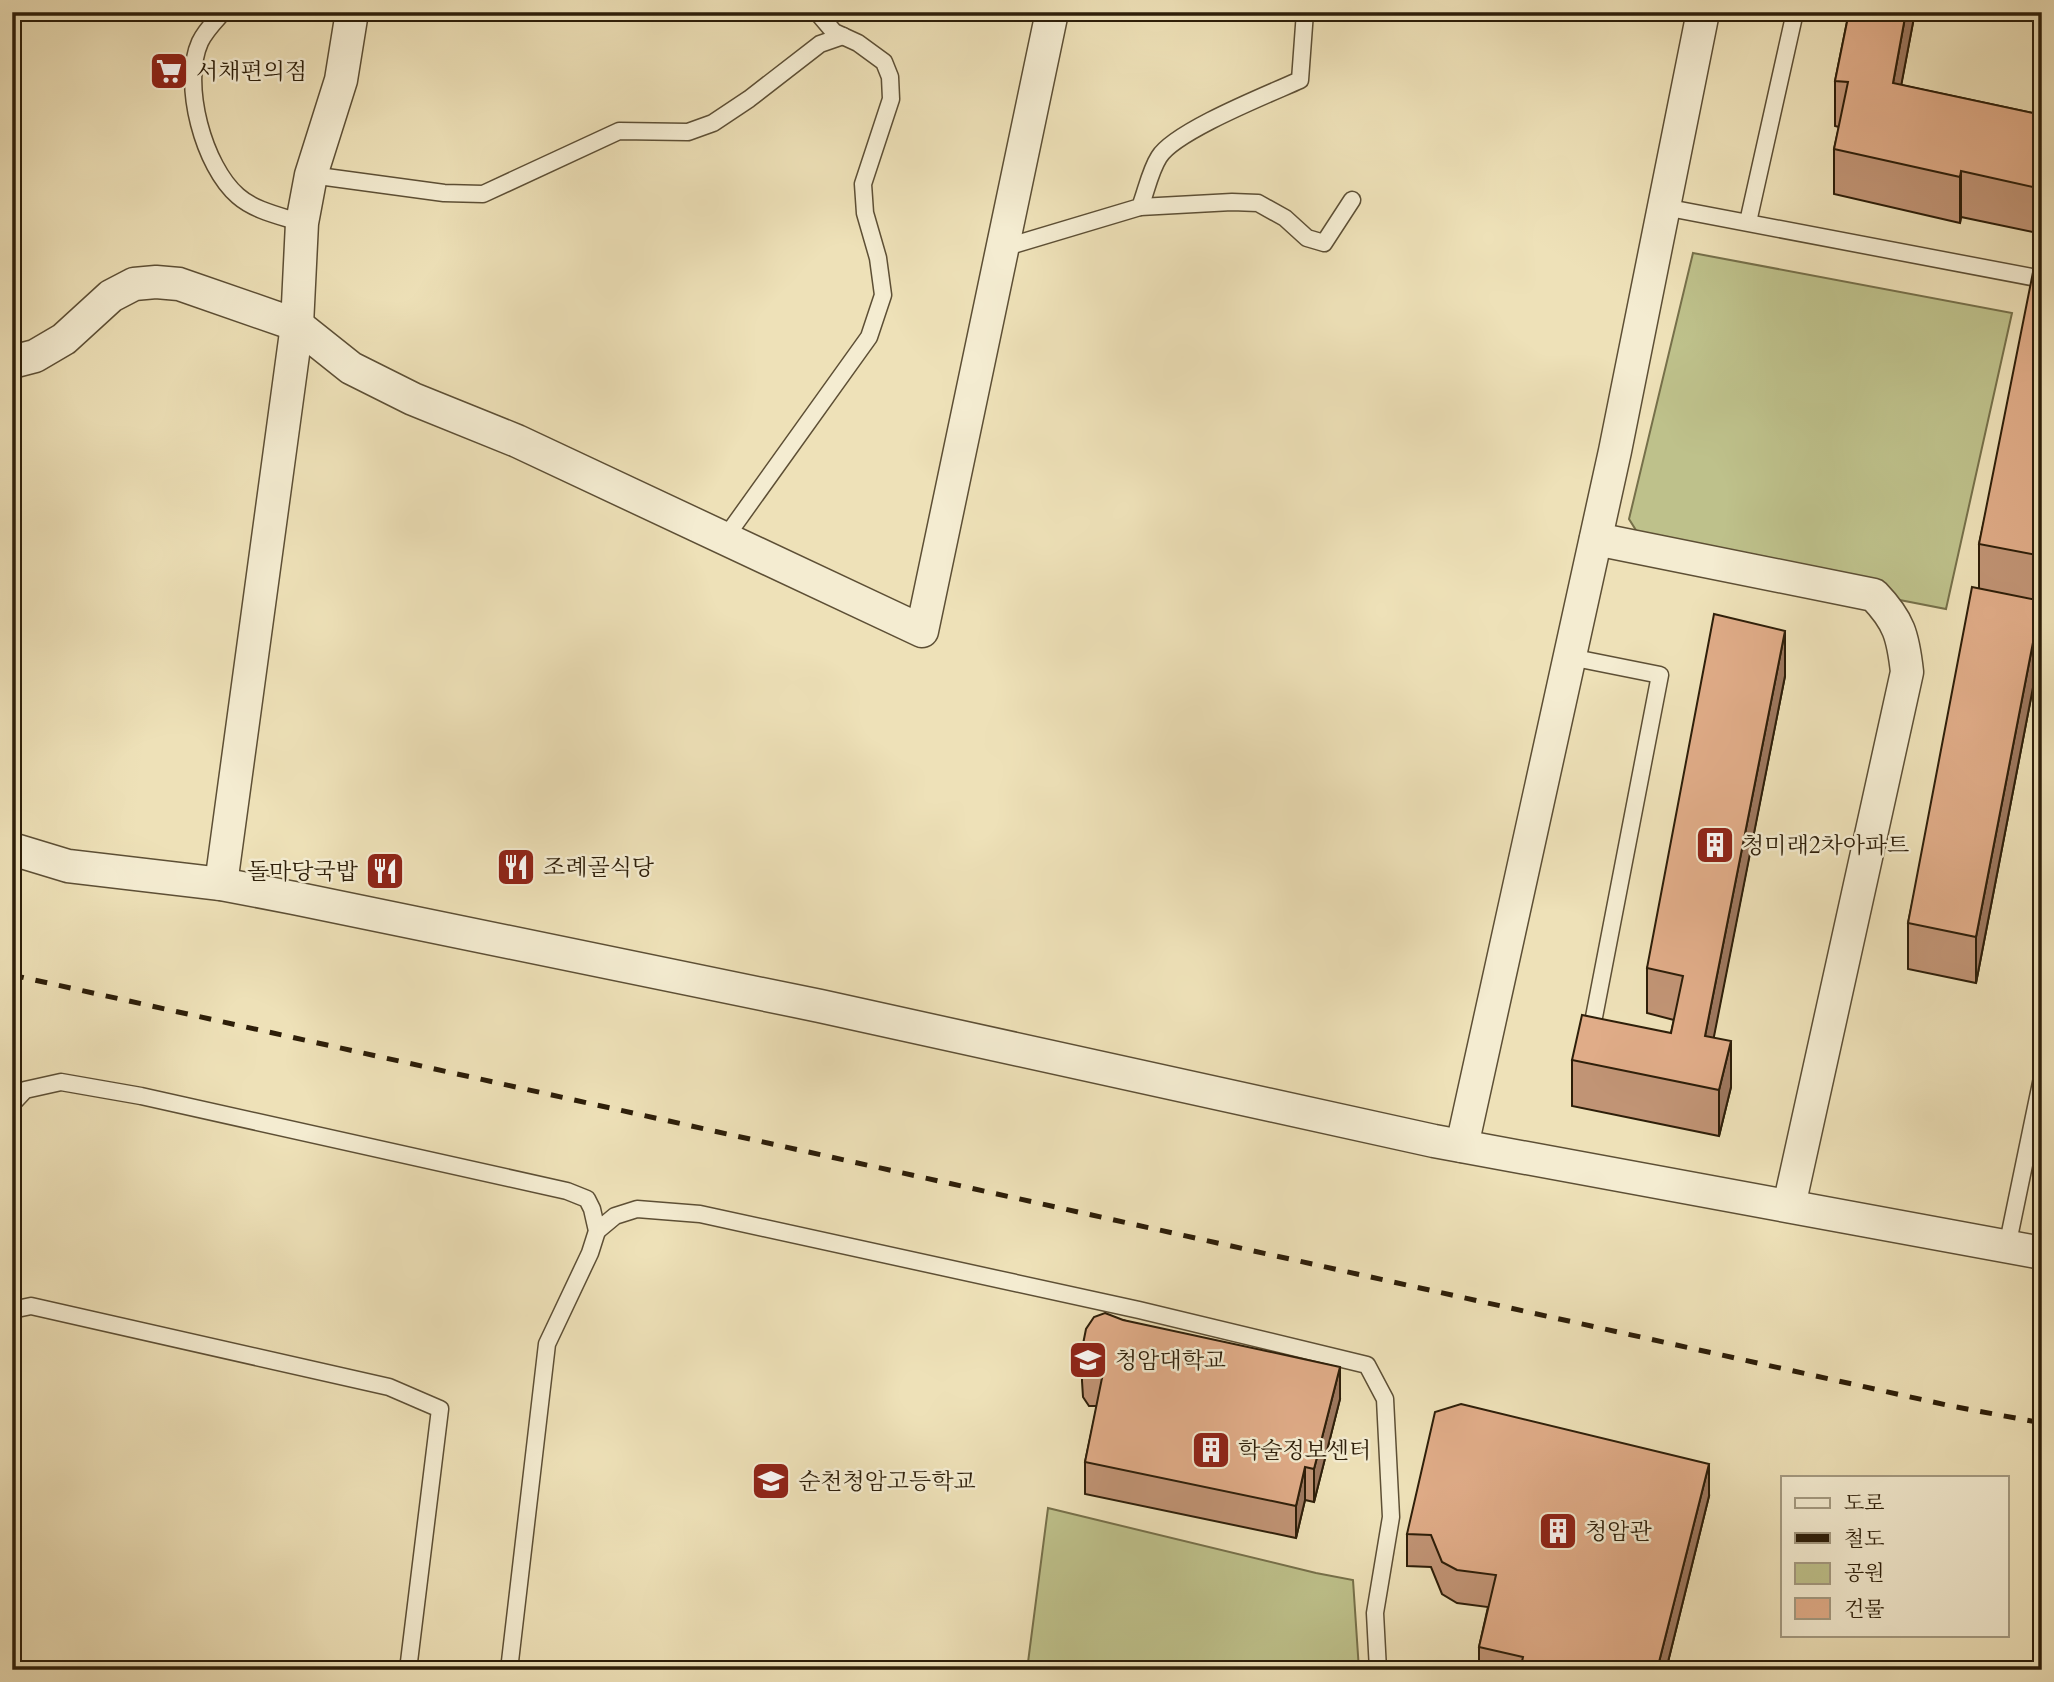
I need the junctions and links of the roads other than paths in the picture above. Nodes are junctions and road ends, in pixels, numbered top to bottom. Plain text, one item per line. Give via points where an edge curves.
1 (223, 12) edge
2 (352, 12) edge
3 (817, 12) edge
4 (1052, 12) edge
5 (1305, 12) edge
6 (1703, 12) edge
7 (1795, 12) edge
8 (843, 36) junction
9 (312, 176) junction
10 (1352, 200) dead end
11 (1664, 206) junction
12 (1140, 207) junction
13 (1748, 222) junction
14 (302, 223) junction
15 (1003, 248) junction
16 (2042, 279) edge
17 (297, 325) junction
18 (12, 362) edge
19 (725, 538) junction
20 (1595, 539) junction
21 (1570, 657) junction
22 (12, 849) edge
23 (221, 884) junction
24 (1594, 1017) edge
25 (2042, 1078) edge
26 (12, 1104) edge
27 (1462, 1146) junction
28 (1789, 1206) junction
29 (597, 1231) junction
30 (2007, 1247) junction
31 (2042, 1253) edge
32 (12, 1310) edge
33 (408, 1670) edge
34 (509, 1670) edge
35 (1378, 1670) edge

1 - 14 lane via 200,40 192,82 194,104 214,164 239,197
2 - 9 street via 341,80
3 - 8 lane
4 - 15 street
5 - 12 lane via 1300,80 1170,144 1158,158
6 - 11 street
7 - 13 lane
8 - 9 lane via 820,44 713,123 688,132 619,131 482,194
8 - 19 lane via 884,62 890,77 891,99 863,184 883,295 869,337
9 - 14 street
10 - 12 lane via 1324,243 1307,238 1258,203
11 - 13 lane
11 - 20 street
12 - 15 lane
13 - 16 lane
14 - 17 street
15 - 19 street via 922,631
17 - 18 street via 179,284 134,284 111,296 64,339 35,356
17 - 19 street via 351,368 413,399 517,440
17 - 23 street
20 - 21 street
20 - 28 street via 1874,595 1890,611 1900,632 1907,672
21 - 24 lane via 1660,675
21 - 27 street
22 - 23 street via 68,866
23 - 27 street via 820,1006
25 - 30 lane
26 - 29 lane via 25,1090 61,1082 141,1096 566,1191 587,1199
27 - 28 street
28 - 30 street
29 - 34 lane via 547,1344
29 - 35 lane via 615,1216 637,1209 700,1214 1367,1365 1385,1399 1391,1517 1375,1613
30 - 31 street
32 - 33 lane via 32,1306 389,1387 440,1409

